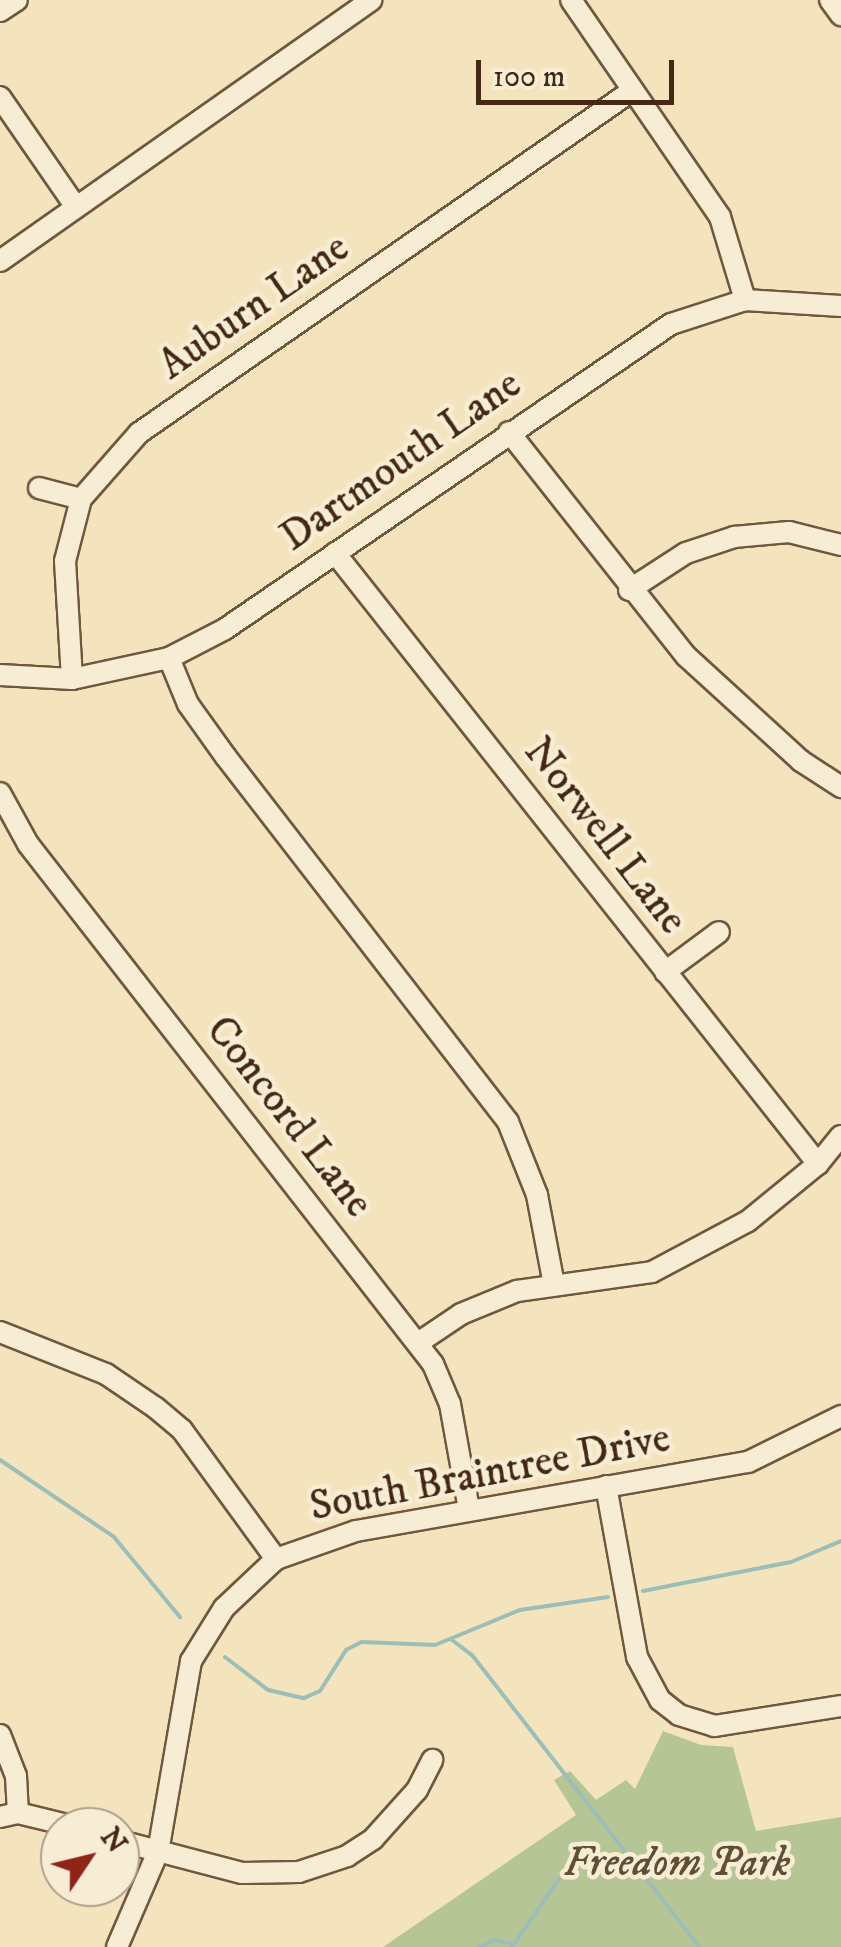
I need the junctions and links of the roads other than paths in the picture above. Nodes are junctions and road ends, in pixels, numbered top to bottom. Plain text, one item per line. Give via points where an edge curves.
1 (17, 0) edge
2 (372, 0) edge
3 (571, 0) edge
4 (830, 0) edge
5 (0, 11) edge
6 (841, 15) edge
7 (633, 90) junction
8 (0, 97) edge
9 (76, 207) junction
10 (0, 261) edge
11 (744, 300) junction
12 (841, 306) edge
13 (509, 432) junction
14 (40, 488) dead end
15 (81, 499) junction
16 (841, 545) edge
17 (335, 552) junction
18 (630, 590) junction
19 (169, 658) junction
20 (0, 675) edge
21 (72, 678) junction
22 (841, 787) edge
23 (0, 793) edge
24 (719, 932) dead end
25 (665, 972) junction
26 (841, 1136) edge
27 (818, 1164) junction
28 (554, 1286) junction
29 (0, 1332) edge
30 (418, 1343) junction
31 (841, 1416) edge
32 (606, 1486) junction
33 (468, 1510) junction
34 (276, 1560) junction
35 (841, 1706) edge
36 (0, 1735) edge
37 (432, 1760) dead end
38 (9, 1815) edge
39 (40, 1821) edge
40 (140, 1846) edge
41 (158, 1852) junction
42 (118, 1947) edge

1 - 5 street
2 - 9 street
3 - 7 street
4 - 6 street
7 - 11 street via 720,217
7 - 15 street, Auburn Lane via 139,433
8 - 9 street
9 - 10 street
11 - 12 street, Dartmouth Lane
11 - 13 street, Dartmouth Lane via 671,324
13 - 17 street, Dartmouth Lane
13 - 18 street
14 - 15 street
15 - 21 street, Auburn Lane via 66,560
16 - 18 street via 789,532 734,537 686,553
17 - 19 street, Dartmouth Lane via 225,630
17 - 25 street, Norwell Lane
18 - 22 street via 717,688
19 - 21 street, Dartmouth Lane
19 - 28 street via 188,704 226,756 502,1112 532,1181
20 - 21 street, Dartmouth Lane
23 - 30 street, Concord Lane via 28,844
24 - 25 street
25 - 27 street, Norwell Lane
26 - 27 street
27 - 28 street via 735,1229 652,1272
28 - 30 street via 490,1300
29 - 34 street via 106,1374 156,1408 182,1430
30 - 33 street, Concord Lane via 450,1404
31 - 32 street, South Braintree Drive via 748,1462
32 - 33 street, South Braintree Drive
32 - 35 street via 640,1666 665,1705 692,1722 724,1726
33 - 34 street, South Braintree Drive via 313,1542
34 - 41 street, South Braintree Drive via 224,1608 191,1661
36 - 38 street via 16,1776
37 - 41 street via 396,1818 332,1862 260,1875
38 - 39 street
40 - 41 street
41 - 42 street, South Braintree Drive

